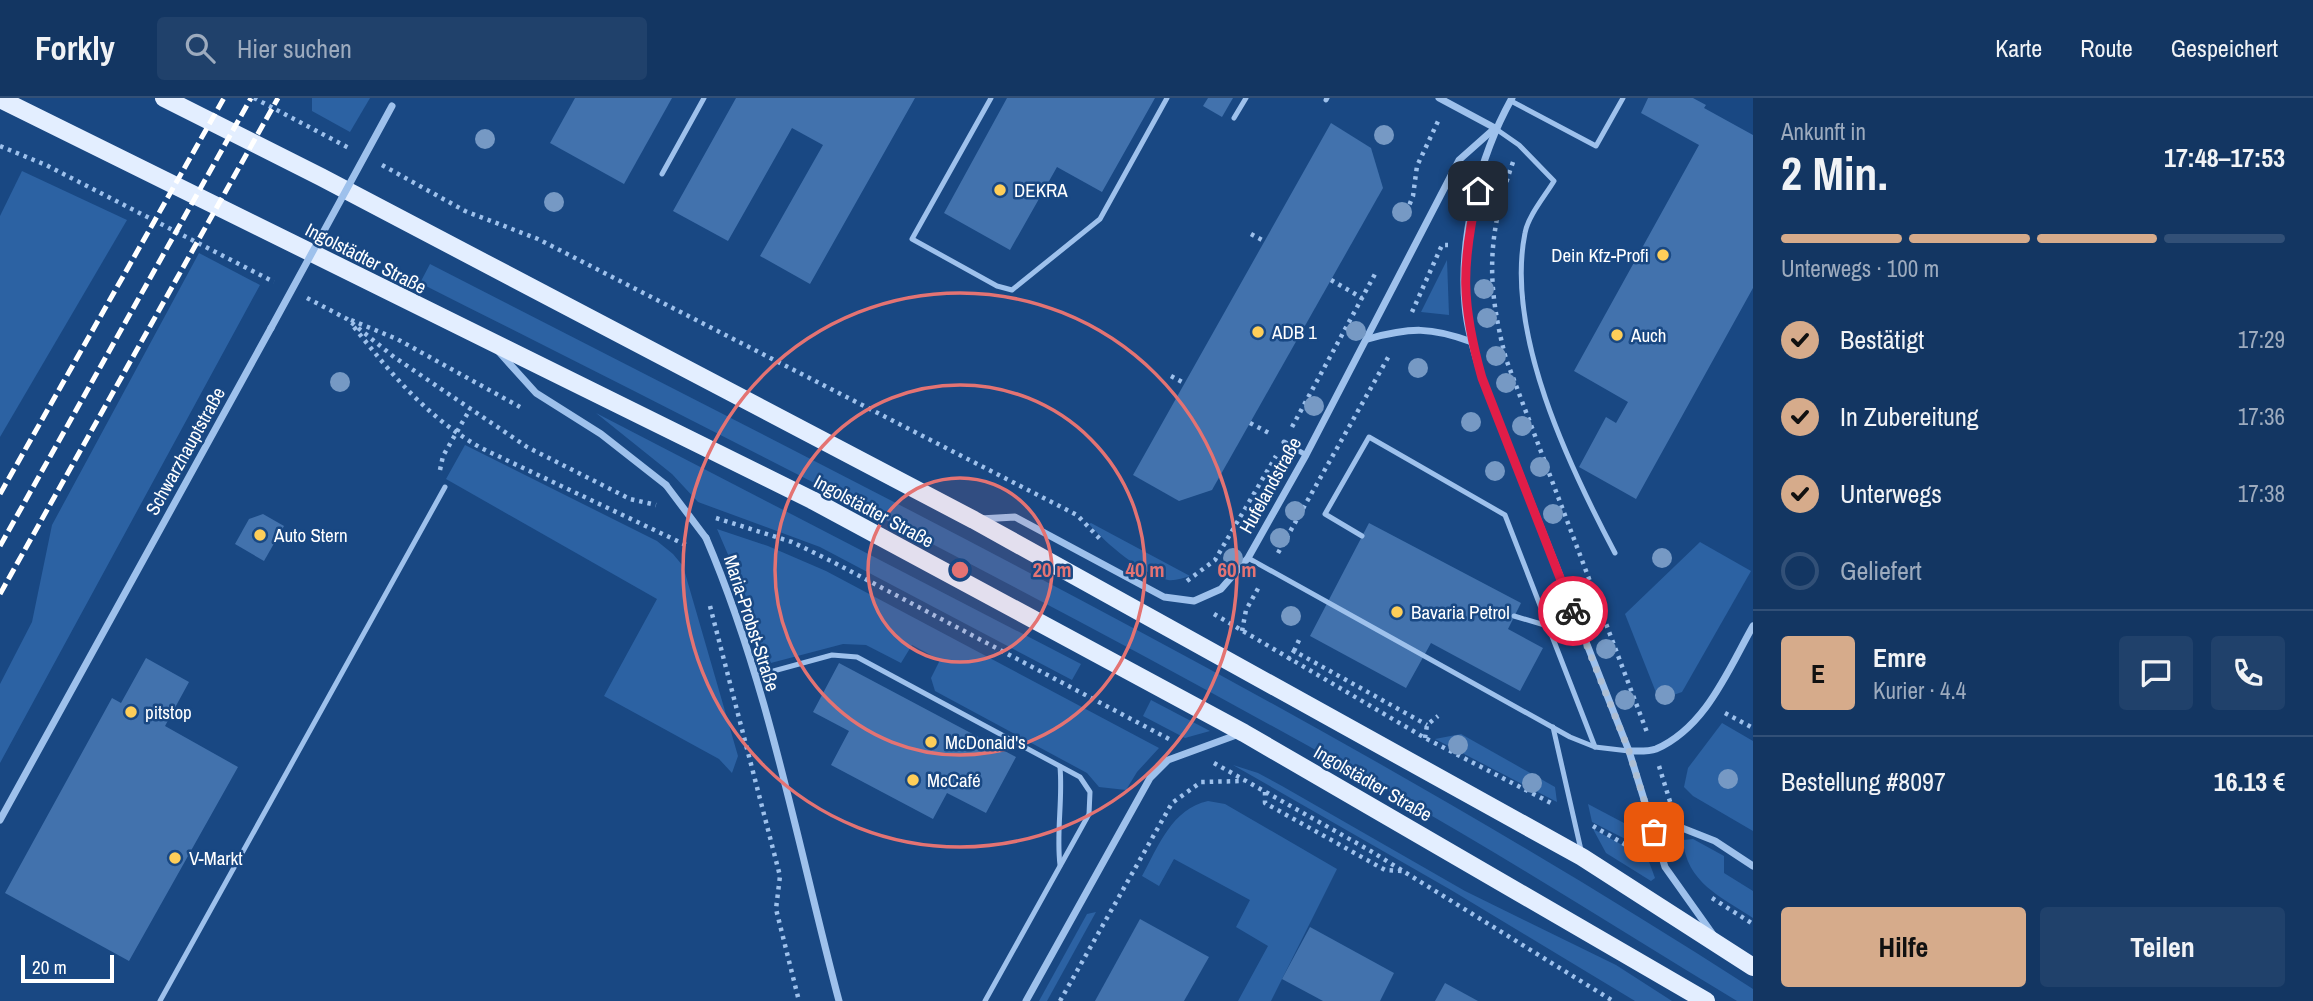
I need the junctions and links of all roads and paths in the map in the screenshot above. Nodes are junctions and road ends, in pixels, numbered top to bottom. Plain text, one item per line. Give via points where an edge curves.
1 (164, 98) edge
2 (254, 98) edge
3 (397, 98) edge
4 (704, 98) edge
5 (991, 98) edge
6 (1167, 98) edge
7 (1246, 98) edge
8 (1439, 98) edge
9 (1623, 98) edge
10 (0, 99) edge
11 (1511, 99) edge
12 (1448, 103) junction
13 (1234, 118) dead end
14 (1495, 128) junction
15 (0, 146) edge
16 (359, 153) dead end
17 (371, 159) dead end
18 (662, 174) dead end
19 (1401, 227) dead end
20 (1251, 234) dead end
21 (1264, 242) dead end
22 (1466, 243) junction
23 (1381, 262) dead end
24 (1331, 280) dead end
25 (287, 288) dead end
26 (299, 294) dead end
27 (1362, 298) junction
28 (347, 318) junction
29 (1403, 329) junction
30 (1368, 339) junction
31 (1472, 342) junction
32 (491, 344) junction
33 (1171, 376) dead end
34 (1184, 383) dead end
35 (470, 408) junction
36 (528, 411) dead end
37 (455, 433) junction
38 (1284, 442) junction
39 (1306, 454) junction
40 (445, 487) joint
41 (631, 499) dead end
42 (974, 520) junction
43 (1363, 536) dead end
44 (691, 547) dead end
45 (1110, 547) dead end
46 (1615, 553) dead end
47 (1248, 558) junction
48 (1268, 570) junction
49 (1199, 573) dead end
50 (707, 595) dead end
51 (1194, 601) junction
52 (1514, 617) dead end
53 (1549, 626) junction
54 (1753, 626) edge
55 (1242, 631) junction
56 (1300, 640) dead end
57 (1294, 651) junction
58 (1288, 661) junction
59 (755, 676) junction
60 (1072, 680) dead end
61 (1069, 687) dead end
62 (1709, 704) junction
63 (1438, 716) dead end
64 (1427, 725) junction
65 (1553, 727) junction
66 (1753, 728) edge
67 (1244, 733) junction
68 (1425, 738) junction
69 (1595, 747) junction
70 (1654, 750) junction
71 (1629, 751) junction
72 (1060, 767) junction
73 (1247, 781) dead end
74 (1265, 791) dead end
75 (1573, 814) junction
76 (0, 820) edge
77 (1677, 826) junction
78 (1654, 832) junction
79 (1582, 857) junction
80 (1060, 865) junction
81 (1753, 866) edge
82 (1665, 867) junction
83 (1403, 871) dead end
84 (1720, 945) junction
85 (1753, 967) edge
86 (160, 1001) edge
87 (799, 1001) edge
88 (839, 1001) edge
89 (985, 1001) edge
90 (1026, 1001) edge
91 (1060, 1001) edge
92 (1706, 1001) edge

1 - 42 main road, Ingolstädter Straße via 358,195
2 - 16 path
3 - 76 street, Schwarzhauptstraße, bridge
4 - 18 lane
5 - 6 lane via 912,239 1012,290 1100,219
7 - 13 lane
8 - 12 street
9 - 11 lane via 1596,146
10 - 32 main road, Ingolstädter Straße
11 - 14 street, Hufelandstraße
12 - 14 street
12 - 19 path via 1420,156 1413,196
14 - 22 street, Hufelandstraße
14 - 30 street, Hufelandstraße via 1459,160
14 - 46 lane via 1554,181 1525,229 1520,277 1528,330 1554,424
15 - 25 path
17 - 45 path via 466,211 575,258 1076,515
20 - 21 path
22 - 29 path via 1442,245
22 - 31 street, Hufelandstraße via 1465,306
22 - 70 path via 1494,240 1493,308 1506,359
23 - 27 path
24 - 27 path
26 - 28 path
27 - 38 path
28 - 35 path via 394,357
28 - 36 path via 397,339
28 - 37 path via 398,383
29 - 30 street
29 - 31 street via 1438,330
29 - 48 path
30 - 39 street, Hufelandstraße
31 - 71 street, Hufelandstraße via 1482,378
32 - 59 street, Maria-Probst-Straße, bridge via 536,393 601,434 666,485 706,538 732,599
32 - 67 main road, Ingolstädter Straße via 812,500
33 - 34 path
35 - 37 path
35 - 41 path via 527,447
37 - 40 path via 438,477
37 - 44 path
38 - 39 lane
38 - 49 path via 1215,560
39 - 47 street, Hufelandstraße
40 - 86 lane
42 - 51 street via 1014,517 1164,597
42 - 79 main road, Ingolstädter Straße
43 - 53 lane via 1325,514 1369,437 1505,515
47 - 48 lane
47 - 51 street, Hufelandstraße via 1221,589
48 - 55 path via 1246,610
48 - 65 lane
50 - 87 path, Maria-Probst-Straße via 780,876 776,909
51 - 55 path
52 - 53 lane
53 - 69 lane
54 - 62 street
55 - 58 path
56 - 57 path
57 - 58 path
57 - 64 path
58 - 68 path
59 - 72 lane via 832,654 857,657
59 - 88 street, Maria-Probst-Straße
60 - 61 path
62 - 66 path
62 - 70 street via 1684,732
63 - 64 path
64 - 68 path
65 - 69 lane
65 - 75 lane
67 - 90 street via 1168,760 1150,778
67 - 92 main road, Ingolstädter Straße
68 - 75 path
69 - 71 lane
70 - 71 street
70 - 77 path
71 - 78 street, Hufelandstraße
72 - 80 lane
72 - 80 lane via 1080,777 1090,792 1089,814
73 - 91 path via 1201,782 1172,803
74 - 83 path via 1265,803 1385,870
75 - 79 lane
75 - 82 path
77 - 78 street
77 - 81 street via 1714,841
78 - 82 street, Hufelandstraße
79 - 84 main road, Ingolstädter Straße
80 - 89 lane
82 - 84 street, Hufelandstraße
84 - 85 main road, Ingolstädter Straße

